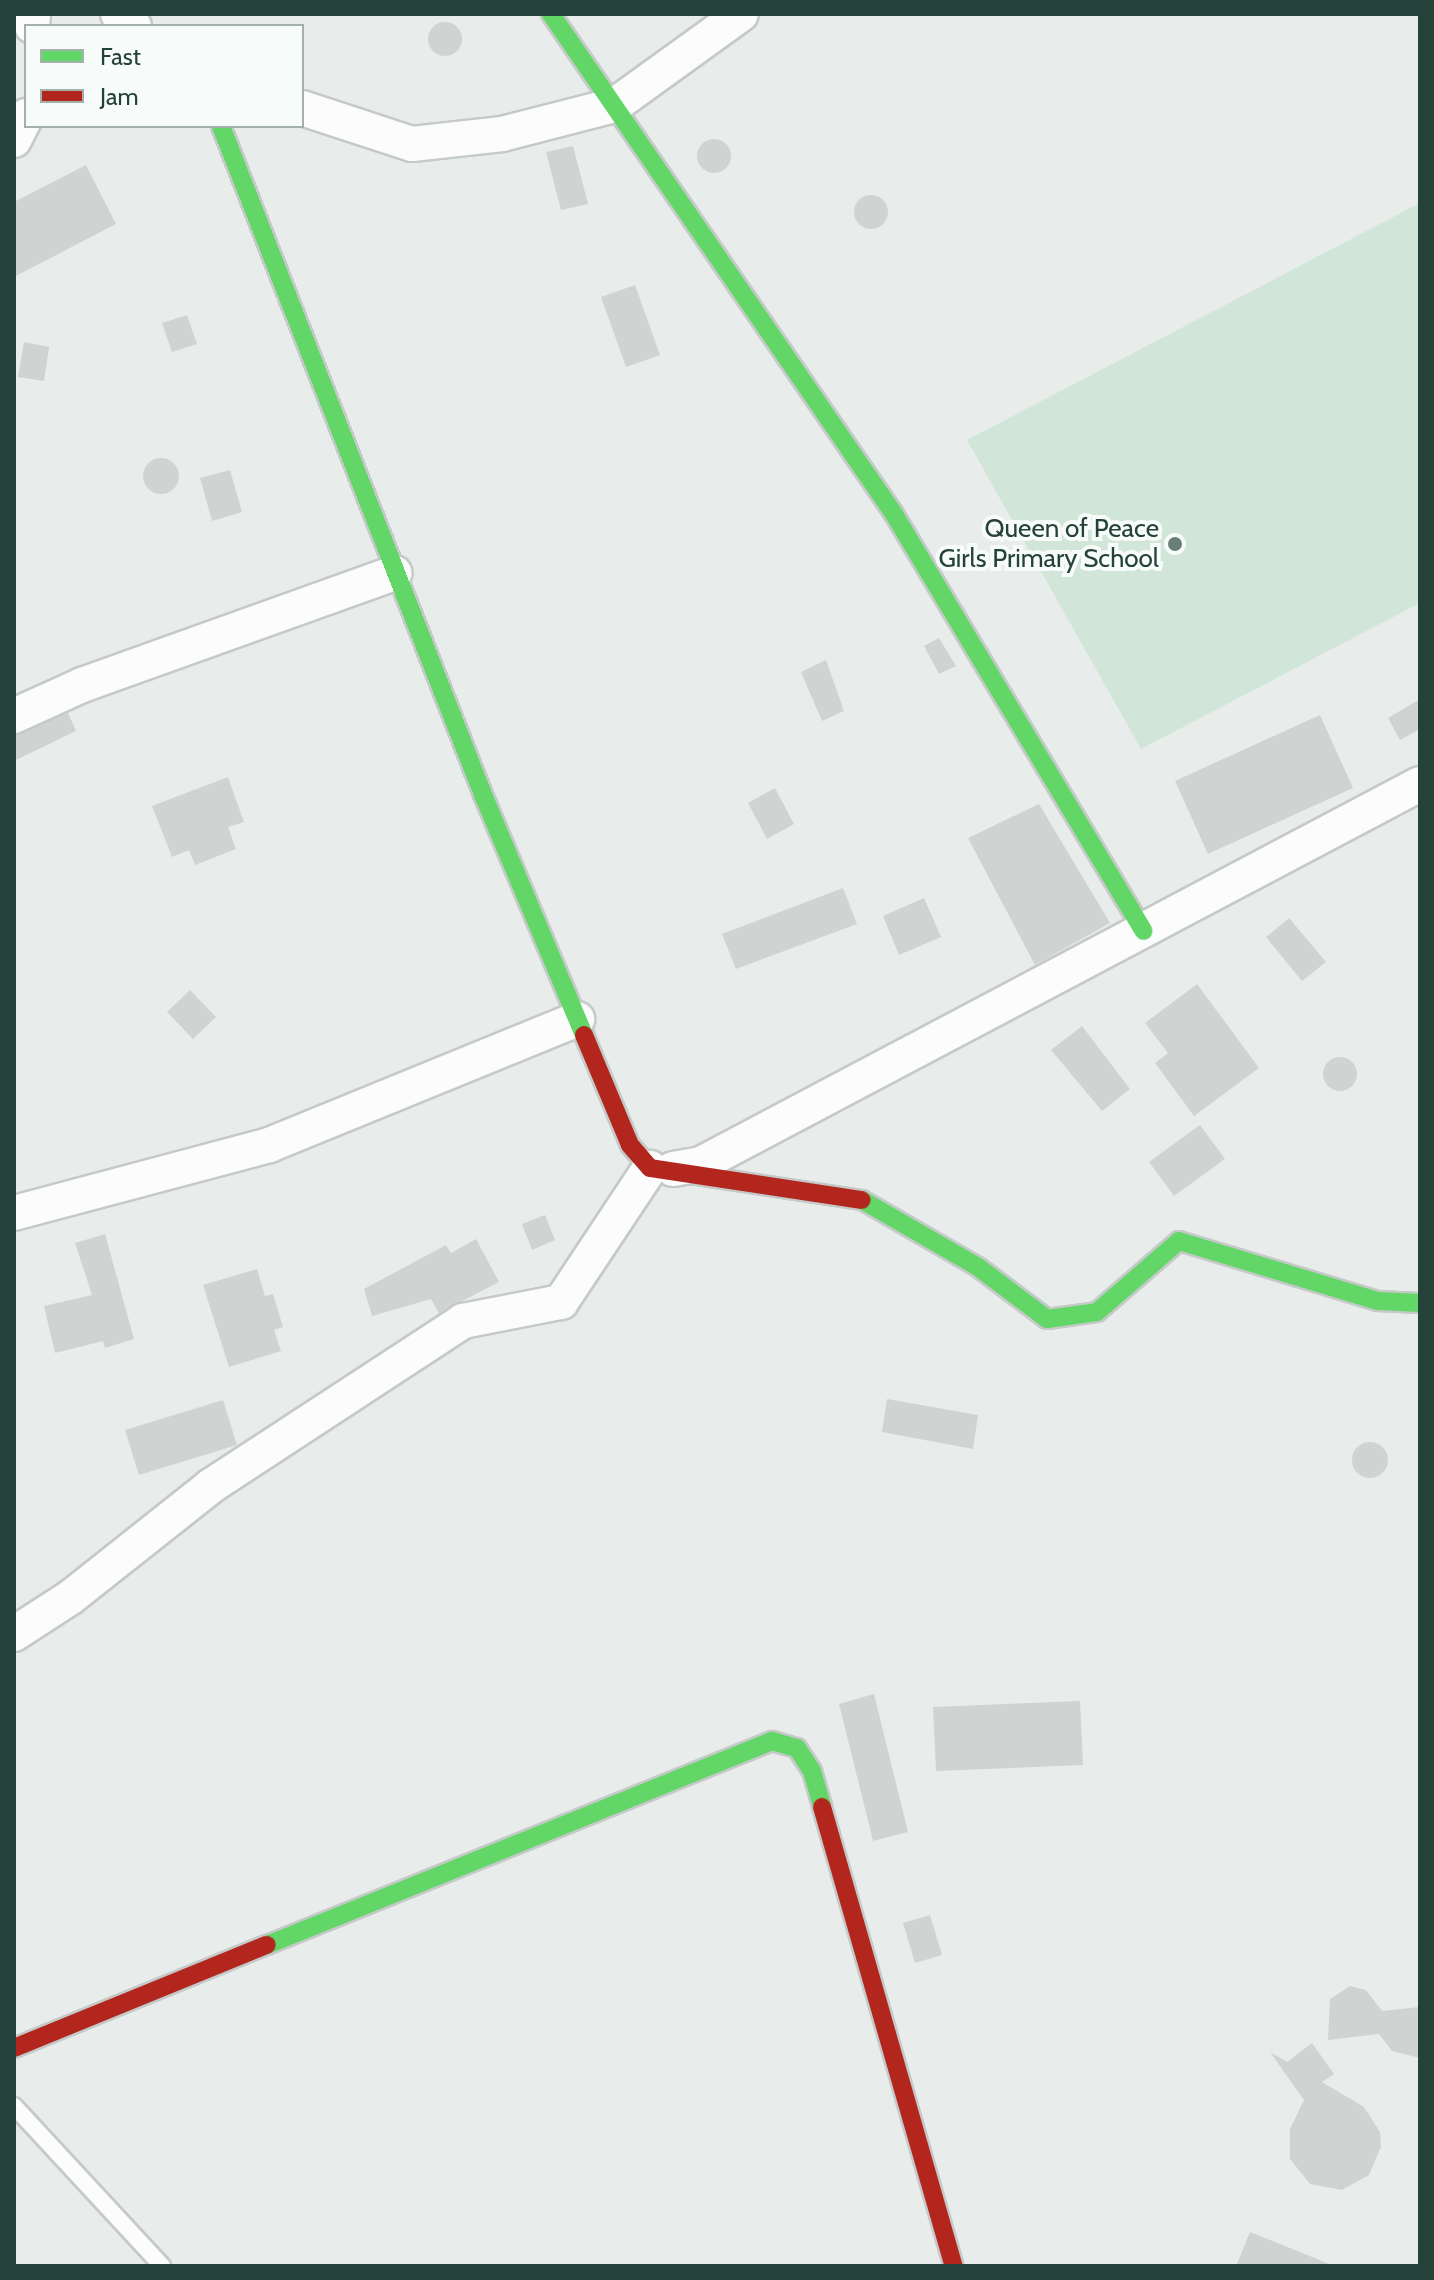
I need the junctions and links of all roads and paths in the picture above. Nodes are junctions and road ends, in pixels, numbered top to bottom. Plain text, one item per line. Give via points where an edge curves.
1 (551, 14) edge
2 (741, 14) edge
3 (615, 105) junction
4 (304, 109) edge
5 (24, 120) edge
6 (222, 128) edge
7 (14, 140) edge
8 (395, 573) junction
9 (14, 716) edge
10 (1420, 784) edge
11 (1144, 931) junction
12 (577, 1019) junction
13 (662, 1169) junction
14 (14, 1213) edge
15 (1420, 1303) edge
16 (14, 1634) edge
17 (14, 2048) edge
18 (14, 2106) edge
19 (162, 2266) edge
20 (954, 2266) edge

1 - 3 street
2 - 3 street
3 - 4 street via 502,134 412,144
3 - 11 street via 894,514
5 - 7 street
6 - 8 street
8 - 9 street via 82,685
8 - 12 street
10 - 11 street
11 - 13 street via 701,1164
12 - 13 street via 630,1145
12 - 14 street via 269,1145
13 - 15 street via 864,1200 978,1267 1047,1319 1097,1312 1179,1241 1378,1301
13 - 16 street via 561,1302 463,1321 211,1486 71,1597
17 - 20 street via 772,1741 797,1748 812,1771
18 - 19 lane

